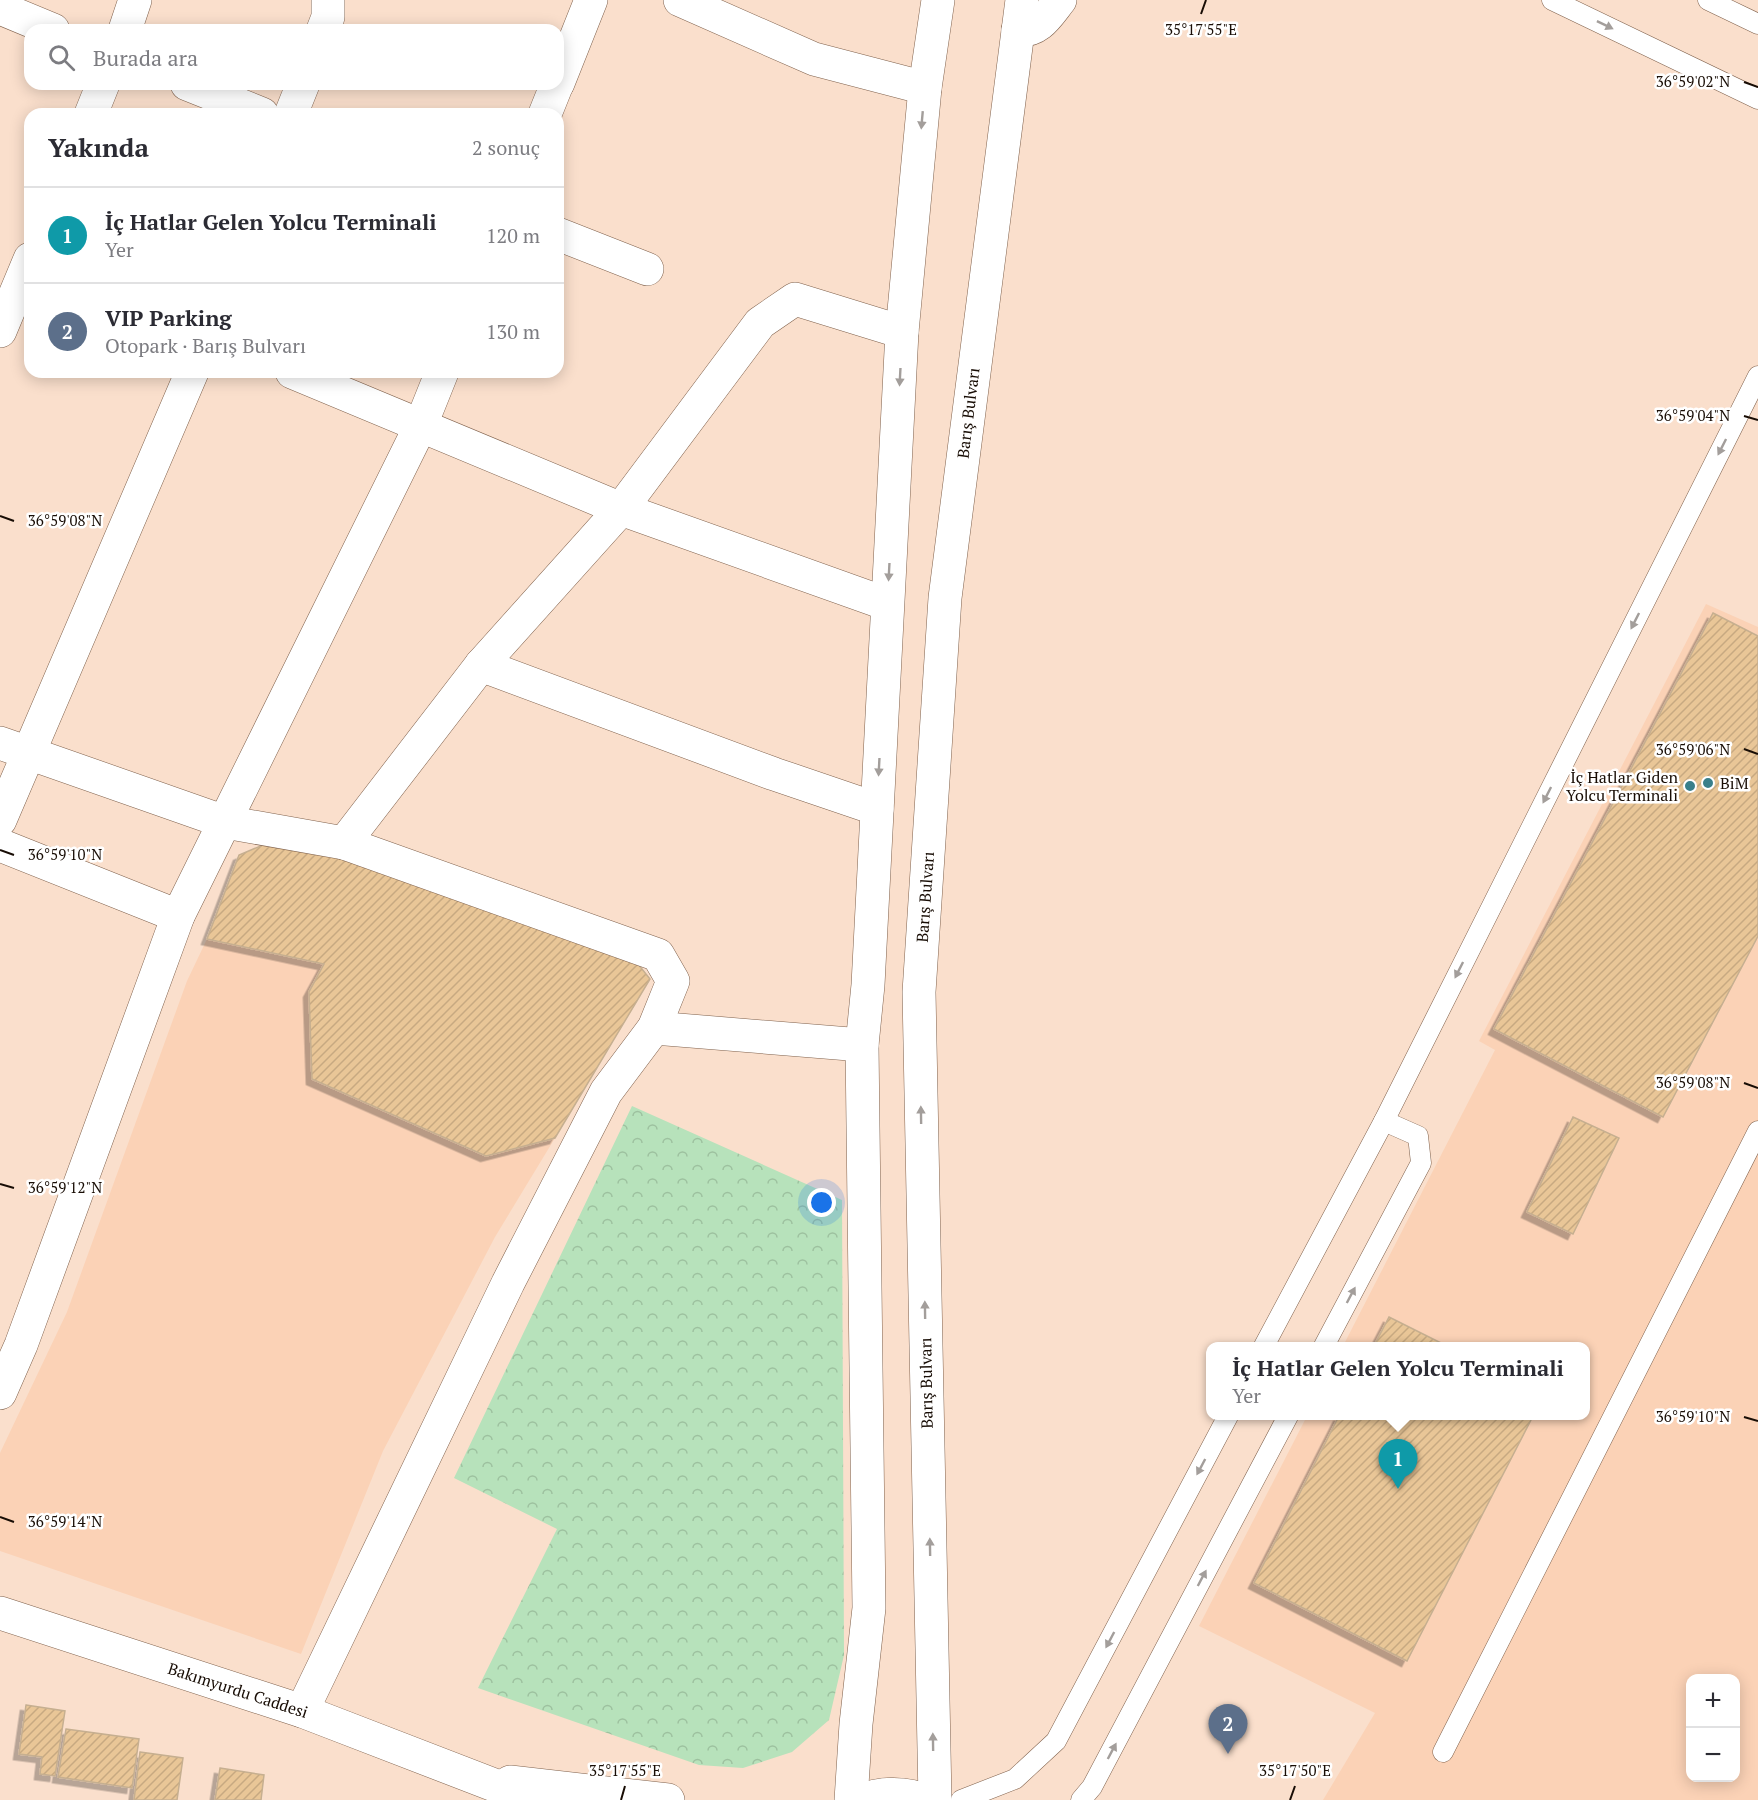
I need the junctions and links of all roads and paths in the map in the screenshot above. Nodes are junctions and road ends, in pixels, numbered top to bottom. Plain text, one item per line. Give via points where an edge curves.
1 (135, 0) edge
2 (328, 0) edge
3 (591, 0) edge
4 (680, 0) edge
5 (938, 0) edge
6 (1060, 0) edge
7 (1552, 0) edge
8 (1708, 0) edge
9 (0, 9) edge
10 (1020, 15) edge
11 (38, 24) edge
12 (127, 24) edge
13 (324, 24) edge
14 (1758, 24) edge
15 (564, 68) edge
16 (925, 88) junction
17 (101, 90) edge
18 (202, 90) edge
19 (301, 90) edge
20 (555, 90) edge
21 (1758, 99) edge
22 (94, 108) edge
23 (247, 108) edge
24 (293, 108) edge
25 (548, 108) edge
26 (564, 236) edge
27 (21, 265) edge
28 (647, 269) dead end
29 (0, 331) edge
30 (902, 332) junction
31 (1758, 376) edge
32 (189, 378) edge
33 (306, 378) edge
34 (440, 378) edge
35 (420, 427) junction
36 (621, 509) junction
37 (888, 604) junction
38 (481, 665) junction
39 (15, 748) edge
40 (877, 809) junction
41 (0, 820) edge
42 (225, 822) junction
43 (344, 843) junction
44 (0, 844) edge
45 (178, 916) junction
46 (654, 1028) junction
47 (862, 1045) junction
48 (1384, 1120) junction
49 (1758, 1131) edge
50 (1267, 1342) edge
51 (1327, 1342) edge
52 (0, 1393) edge
53 (1226, 1420) edge
54 (1286, 1420) edge
55 (0, 1613) edge
56 (302, 1711) junction
57 (1443, 1752) dead end
58 (472, 1778) junction
59 (533, 1800) edge
60 (668, 1800) edge
61 (851, 1800) edge
62 (863, 1800) edge
63 (924, 1800) edge
64 (935, 1800) edge
65 (961, 1800) edge
66 (1081, 1800) edge

1 - 12 street
2 - 13 street
3 - 15 street
4 - 16 street via 814,59
5 - 16 street
6 - 10 street via 1039,26 1029,31
7 -> 21 lane
8 - 14 lane
9 - 11 street
64 -> 10 street, Barış Bulvarı via 919,992 945,598
16 -> 30 street
17 - 22 street
18 - 23 street
19 - 24 street
20 - 25 street
26 - 28 street
27 - 29 street
30 - 36 street via 795,299 760,323
30 -> 37 street
31 -> 48 lane
32 - 39 street
33 - 35 street
34 - 35 street
35 - 36 street
35 - 42 street
36 - 37 street
36 - 38 street
37 -> 40 street
38 - 40 street
38 - 43 street
39 - 41 street
39 - 42 street
40 - 47 street
42 - 43 street
42 - 45 street
43 - 46 street via 658,955 673,981
44 - 45 street
45 - 52 street
46 - 47 street
46 - 56 street via 606,1092 508,1283
47 - 61 street via 869,1608
48 - 50 lane
51 -> 48 lane via 1420,1162 1418,1136
49 - 57 lane
53 -> 65 lane via 1056,1741 1015,1779
66 -> 54 lane via 1092,1787
55 - 56 street, Bakımyurdu Caddesi
56 - 58 street, Bakımyurdu Caddesi
58 - 59 street, Bakımyurdu Caddesi
58 - 60 street, Bakımyurdu Caddesi
62 - 63 street via 892,1794

